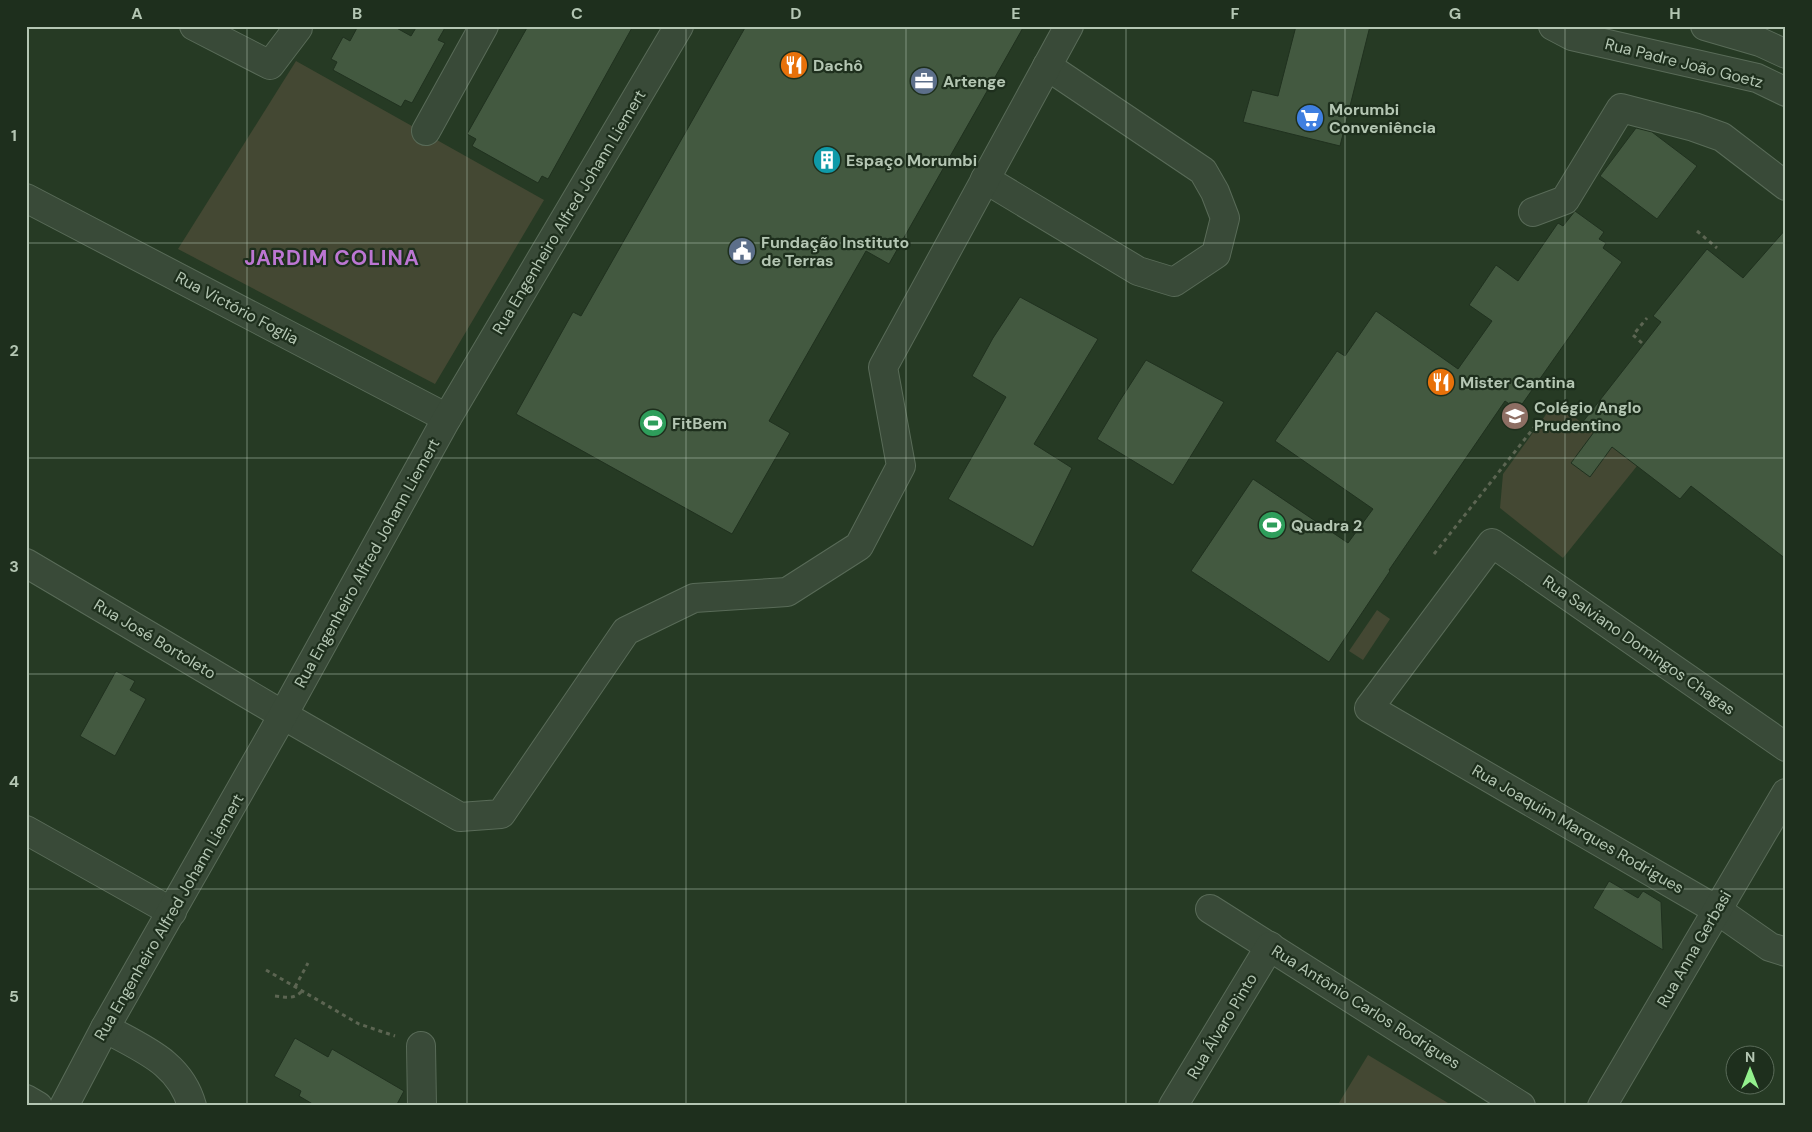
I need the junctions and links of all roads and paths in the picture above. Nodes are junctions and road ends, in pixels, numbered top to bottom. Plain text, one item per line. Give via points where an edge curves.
1 (194, 26) edge
2 (294, 26) edge
3 (484, 26) edge
4 (679, 26) edge
5 (1068, 26) edge
6 (1553, 26) edge
7 (1706, 26) edge
8 (1786, 32) edge
9 (1760, 42) junction
10 (1786, 54) edge
11 (1047, 66) junction
12 (1786, 92) edge
13 (426, 131) dead end
14 (985, 179) junction
15 (1786, 186) edge
16 (26, 198) edge
17 (1533, 212) dead end
18 (1697, 231) dead end
19 (1717, 248) dead end
20 (1647, 318) dead end
21 (1642, 343) dead end
22 (447, 418) junction
23 (1536, 425) dead end
24 (1434, 554) dead end
25 (26, 563) edge
26 (1369, 708) joint
27 (283, 715) junction
28 (1786, 747) edge
29 (1786, 793) edge
30 (26, 830) edge
31 (1210, 909) dead end
32 (1717, 910) junction
33 (172, 912) junction
34 (1270, 946) junction
35 (1786, 952) edge
36 (308, 963) dead end
37 (266, 970) dead end
38 (295, 987) junction
39 (302, 991) junction
40 (275, 996) dead end
41 (105, 1028) junction
42 (421, 1046) joint
43 (26, 1099) edge
44 (38, 1106) edge
45 (64, 1106) edge
46 (192, 1106) edge
47 (422, 1106) edge
48 (1173, 1106) edge
49 (1521, 1106) edge
50 (1602, 1106) edge

1 - 2 street via 270,65 298,28
3 - 13 street
4 - 22 street, Rua Engenheiro Alfred Johann Liemert
5 - 11 street
6 - 12 street, Rua Padre João Goetz via 1572,36 1757,78
7 - 9 street
8 - 9 street
9 - 10 street
11 - 14 street
11 - 14 street via 1203,171 1225,218 1216,254 1174,282 1138,271
14 - 27 street, Rua José Bortoleto via 883,367 901,466 859,546 787,592 694,598 626,631 500,814 460,817
15 - 17 street via 1722,137 1621,108 1565,200
16 - 22 street, Rua Victório Foglia
18 - 19 path
20 - 21 path via 1633,334
22 - 27 street, Rua Engenheiro Alfred Johann Liemert
23 - 24 path
25 - 27 street, Rua José Bortoleto
26 - 28 street, Rua Salviano Domingos Chagas via 1492,543
26 - 32 street, Rua Joaquim Marques Rodrigues
27 - 33 street, Rua Engenheiro Alfred Johann Liemert
29 - 32 street, Rua Anna Gerbasi
30 - 33 street
31 - 34 street, Rua Antônio Carlos Rodrigues
32 - 35 street, Rua Joaquim Marques Rodrigues via 1770,947
32 - 50 street, Rua Anna Gerbasi
33 - 41 street, Rua Engenheiro Alfred Johann Liemert
34 - 48 street, Rua Álvaro Pinto
34 - 49 street, Rua Antônio Carlos Rodrigues
36 - 38 path
37 - 38 path
38 - 39 path
39 - 40 path via 292,998
39 - 42 path via 359,1024
41 - 45 street, Rua Engenheiro Alfred Johann Liemert
41 - 46 street via 164,1062 177,1074 189,1093
42 - 47 street
43 - 44 street

